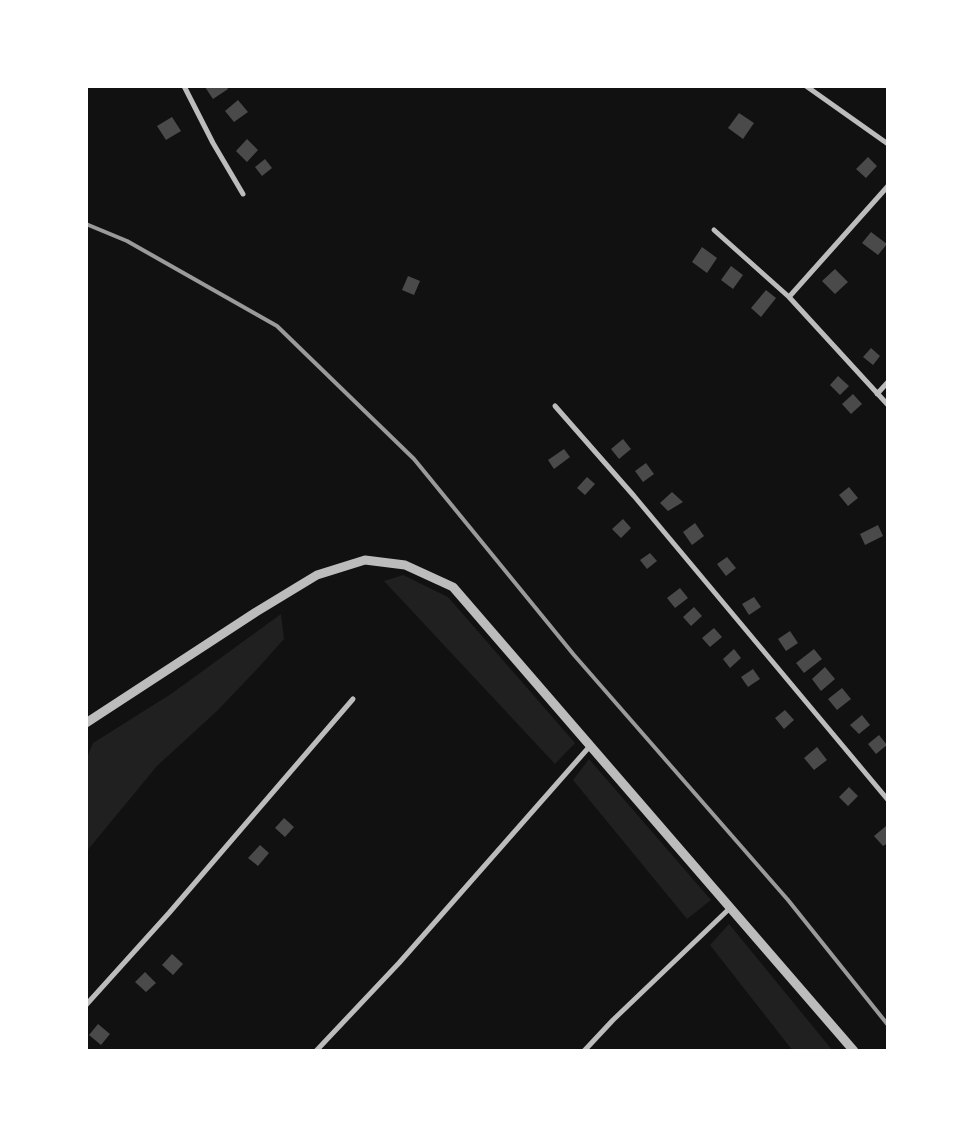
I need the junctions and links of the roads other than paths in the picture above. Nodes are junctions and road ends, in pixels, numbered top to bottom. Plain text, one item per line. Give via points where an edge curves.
1 (184, 86) edge
2 (806, 86) edge
3 (888, 144) edge
4 (888, 186) edge
5 (243, 194) dead end
6 (714, 230) dead end
7 (789, 297) junction
8 (888, 382) edge
9 (877, 394) junction
10 (888, 405) edge
11 (555, 406) dead end
12 (353, 699) dead end
13 (86, 723) edge
14 (590, 746) junction
15 (888, 800) edge
16 (730, 908) junction
17 (86, 1005) edge
18 (316, 1051) edge
19 (584, 1051) edge
20 (854, 1051) edge

1 - 5 street
2 - 3 street
4 - 7 street
6 - 7 street
7 - 9 street
8 - 9 street
9 - 10 street
11 - 15 street
12 - 17 street
13 - 14 street via 317,574 365,560 405,565 453,587
14 - 16 street
14 - 18 street via 399,963
16 - 19 street
16 - 20 street

